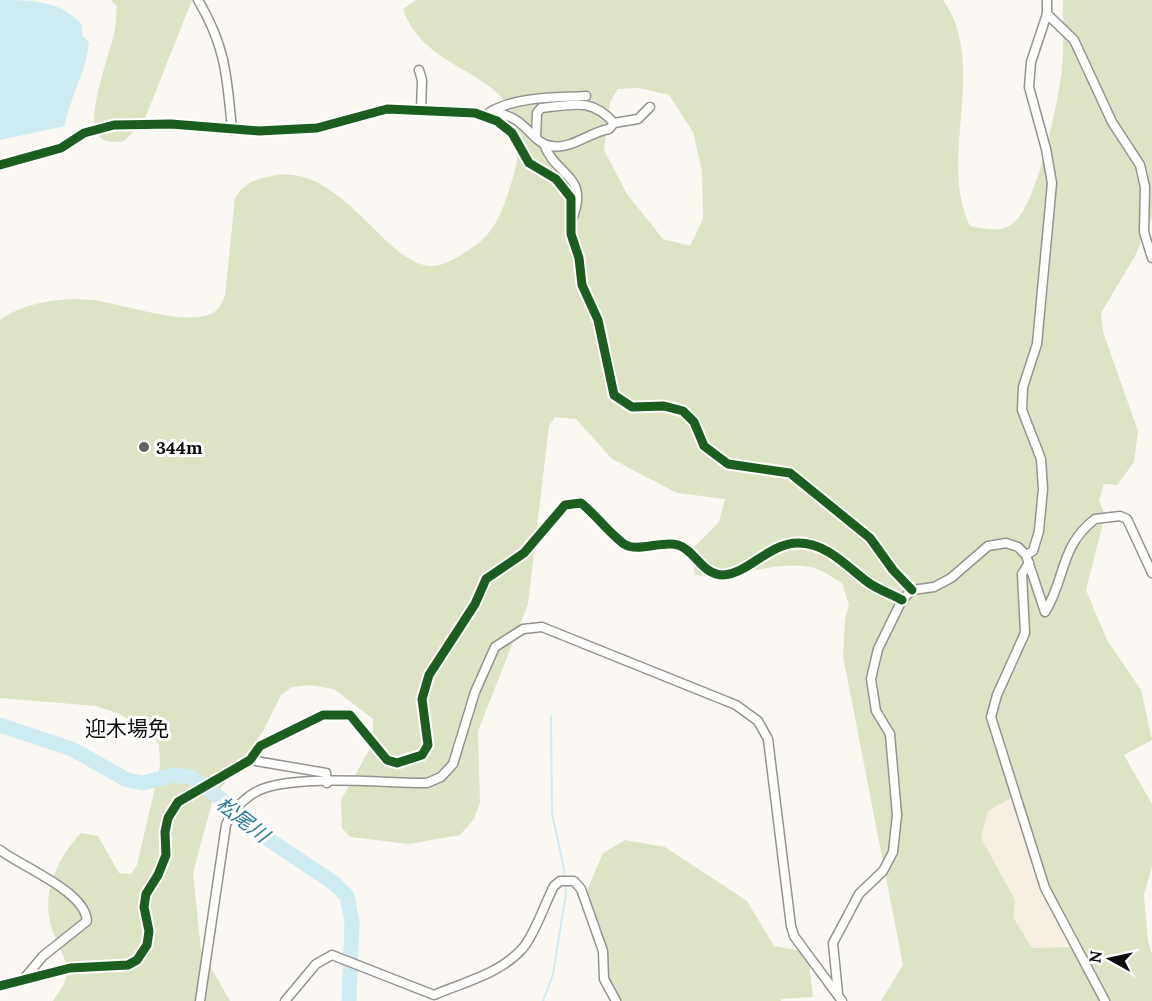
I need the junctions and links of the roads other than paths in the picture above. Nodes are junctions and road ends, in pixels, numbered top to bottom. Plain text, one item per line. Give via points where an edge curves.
1 (198, 0) edge
2 (1047, 0) edge
3 (1047, 14) junction
4 (419, 70) dead end
5 (586, 96) dead end
6 (650, 107) dead end
7 (421, 111) junction
8 (489, 118) junction
9 (614, 123) junction
10 (232, 130) junction
11 (536, 137) junction
12 (544, 144) junction
13 (0, 165) edge
14 (571, 223) junction
15 (1152, 258) edge
16 (1027, 559) junction
17 (1152, 573) edge
18 (912, 590) junction
19 (902, 600) junction
20 (250, 760) junction
21 (327, 783) junction
22 (0, 850) edge
23 (22, 981) junction
24 (0, 986) edge
25 (840, 999) edge
26 (200, 1001) edge
27 (285, 1001) edge
28 (616, 1001) edge
29 (1105, 1001) edge

1 - 10 street via 214,26 225,62
2 - 3 street
3 - 15 street via 1074,40 1112,122 1140,165 1145,187 1144,232
3 - 16 street via 1030,62 1029,87 1052,183 1037,344 1023,387 1022,410 1041,459 1043,489 1039,531
4 - 7 street
5 - 8 street via 501,106 490,112
6 - 9 street via 638,119
7 - 8 street
7 - 10 street via 387,109 316,128
8 - 11 street via 496,113 518,119
8 - 14 street via 512,133 529,163 556,179 571,198
9 - 11 street via 589,104 541,108 537,113
9 - 12 street via 609,129 569,144
10 - 13 street via 171,124 114,125 84,133 61,148
11 - 12 street
12 - 14 street via 547,154 577,186 578,203
14 - 18 street via 582,285 598,320 614,395 632,408 664,406 683,411 694,422 704,446 728,464 790,473 870,538
16 - 17 street via 1045,612 1073,542 1095,519 1120,516 1132,525
16 - 18 street via 1017,547 1006,543 988,546 951,578 934,587
16 - 29 street via 1022,573 1026,633 996,695 992,717 1045,888
18 - 19 street
19 - 20 street via 870,584 845,561 817,548 798,543 769,550 736,571 723,574 709,571 681,545 626,545 581,503 565,505 524,553 486,579 475,604 429,675 422,699 428,746 422,755 397,763 387,760 350,715 340,714 323,715 261,746
19 - 25 street via 878,649 871,679 876,711 890,734 897,815 893,852 883,871 859,894 833,944
20 - 21 street via 326,772
20 - 23 street via 178,802 168,818 166,855 146,894 147,945 137,960 128,965 70,968
21 - 25 street via 427,783 441,777 453,764 475,692 495,646 523,629 542,627 735,705 758,721 768,739 790,926
21 - 26 street via 287,783 264,788 230,815
22 - 23 street via 50,880 80,903 86,913 87,921 43,956
23 - 24 street
27 - 28 street via 316,964 332,955 434,995 474,980 500,968 524,947 560,881 574,881 581,889 603,951 604,979

